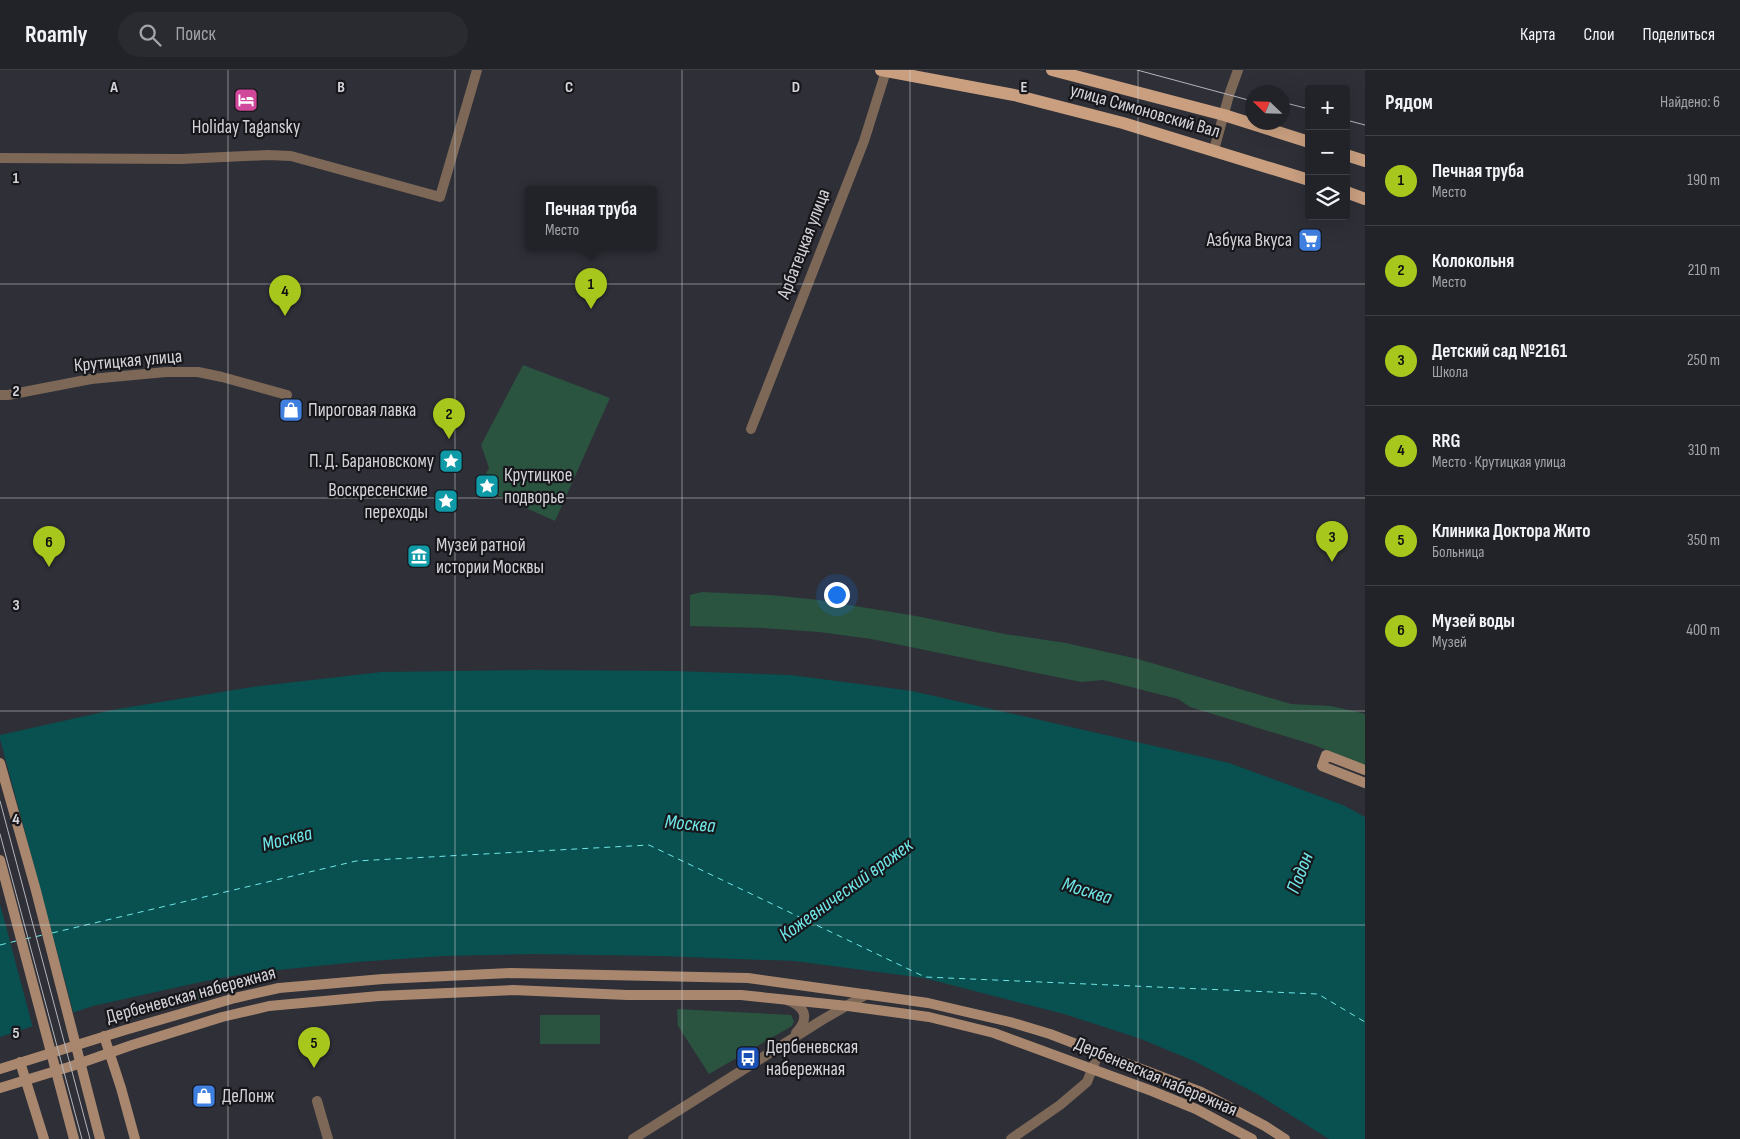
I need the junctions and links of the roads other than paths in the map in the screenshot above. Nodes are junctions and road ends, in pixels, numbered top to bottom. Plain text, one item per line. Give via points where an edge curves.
1 (477, 70) edge
2 (884, 70) edge
3 (1052, 70) edge
4 (1238, 70) edge
5 (1224, 115) junction
6 (1305, 141) edge
7 (1214, 150) junction
8 (1350, 156) edge
9 (0, 158) edge
10 (1365, 161) edge
11 (1305, 179) edge
12 (1350, 193) edge
13 (1365, 199) edge
14 (0, 395) edge
15 (287, 395) dead end
16 (751, 429) dead end
17 (0, 763) edge
18 (1365, 770) edge
19 (1365, 783) edge
20 (0, 860) edge
21 (867, 994) junction
22 (784, 999) junction
23 (848, 1006) junction
24 (104, 1036) junction
25 (788, 1041) junction
26 (110, 1052) junction
27 (1099, 1052) junction
28 (20, 1062) junction
29 (0, 1069) edge
30 (1093, 1069) junction
31 (26, 1080) junction
32 (0, 1088) edge
33 (317, 1101) dead end
34 (44, 1139) edge
35 (74, 1139) edge
36 (100, 1139) edge
37 (135, 1139) edge
38 (328, 1139) edge
39 (633, 1139) edge
40 (1011, 1139) edge
41 (1252, 1139) edge
42 (1285, 1139) edge

1 - 9 street via 440,197 291,156
2 - 7 main road, улица Симоновский Вал via 1014,95 1123,122
2 - 16 street, Арбатецкая улица via 864,141
3 - 5 main road, улица Симоновский Вал
4 - 5 street
5 - 6 main road, улица Симоновский Вал
5 - 7 street
7 - 11 main road, улица Симоновский Вал
8 - 10 main road
12 - 13 main road
14 - 15 street, Крутицкая улица via 91,379 198,372
17 - 36 main road, bridge
18 - 19 main road via 1326,755 1322,766
20 - 35 main road, bridge
21 - 23 street
21 - 24 main road, Дербеневская набережная via 748,978 511,973 383,979 279,988
21 - 27 main road, Дербеневская набережная via 928,1003 1010,1022
22 - 23 main road, Дербеневская набережная
22 - 25 street via 800,1007 804,1016 803,1025
22 - 26 main road, Дербеневская набережная via 741,995 513,990 379,996 269,1006
23 - 25 street
23 - 30 main road, Дербеневская набережная via 929,1017 994,1033
24 - 26 main road
24 - 28 main road, Дербеневская набережная
25 - 39 street
26 - 31 main road, Дербеневская набережная
26 - 37 main road
27 - 30 street
27 - 42 main road, Дербеневская набережная via 1201,1092
28 - 29 main road, Дербеневская набережная
28 - 31 main road
30 - 40 street via 1087,1082
30 - 41 main road, Дербеневская набережная via 1196,1109
31 - 32 main road, Дербеневская набережная
31 - 34 main road
33 - 38 street

